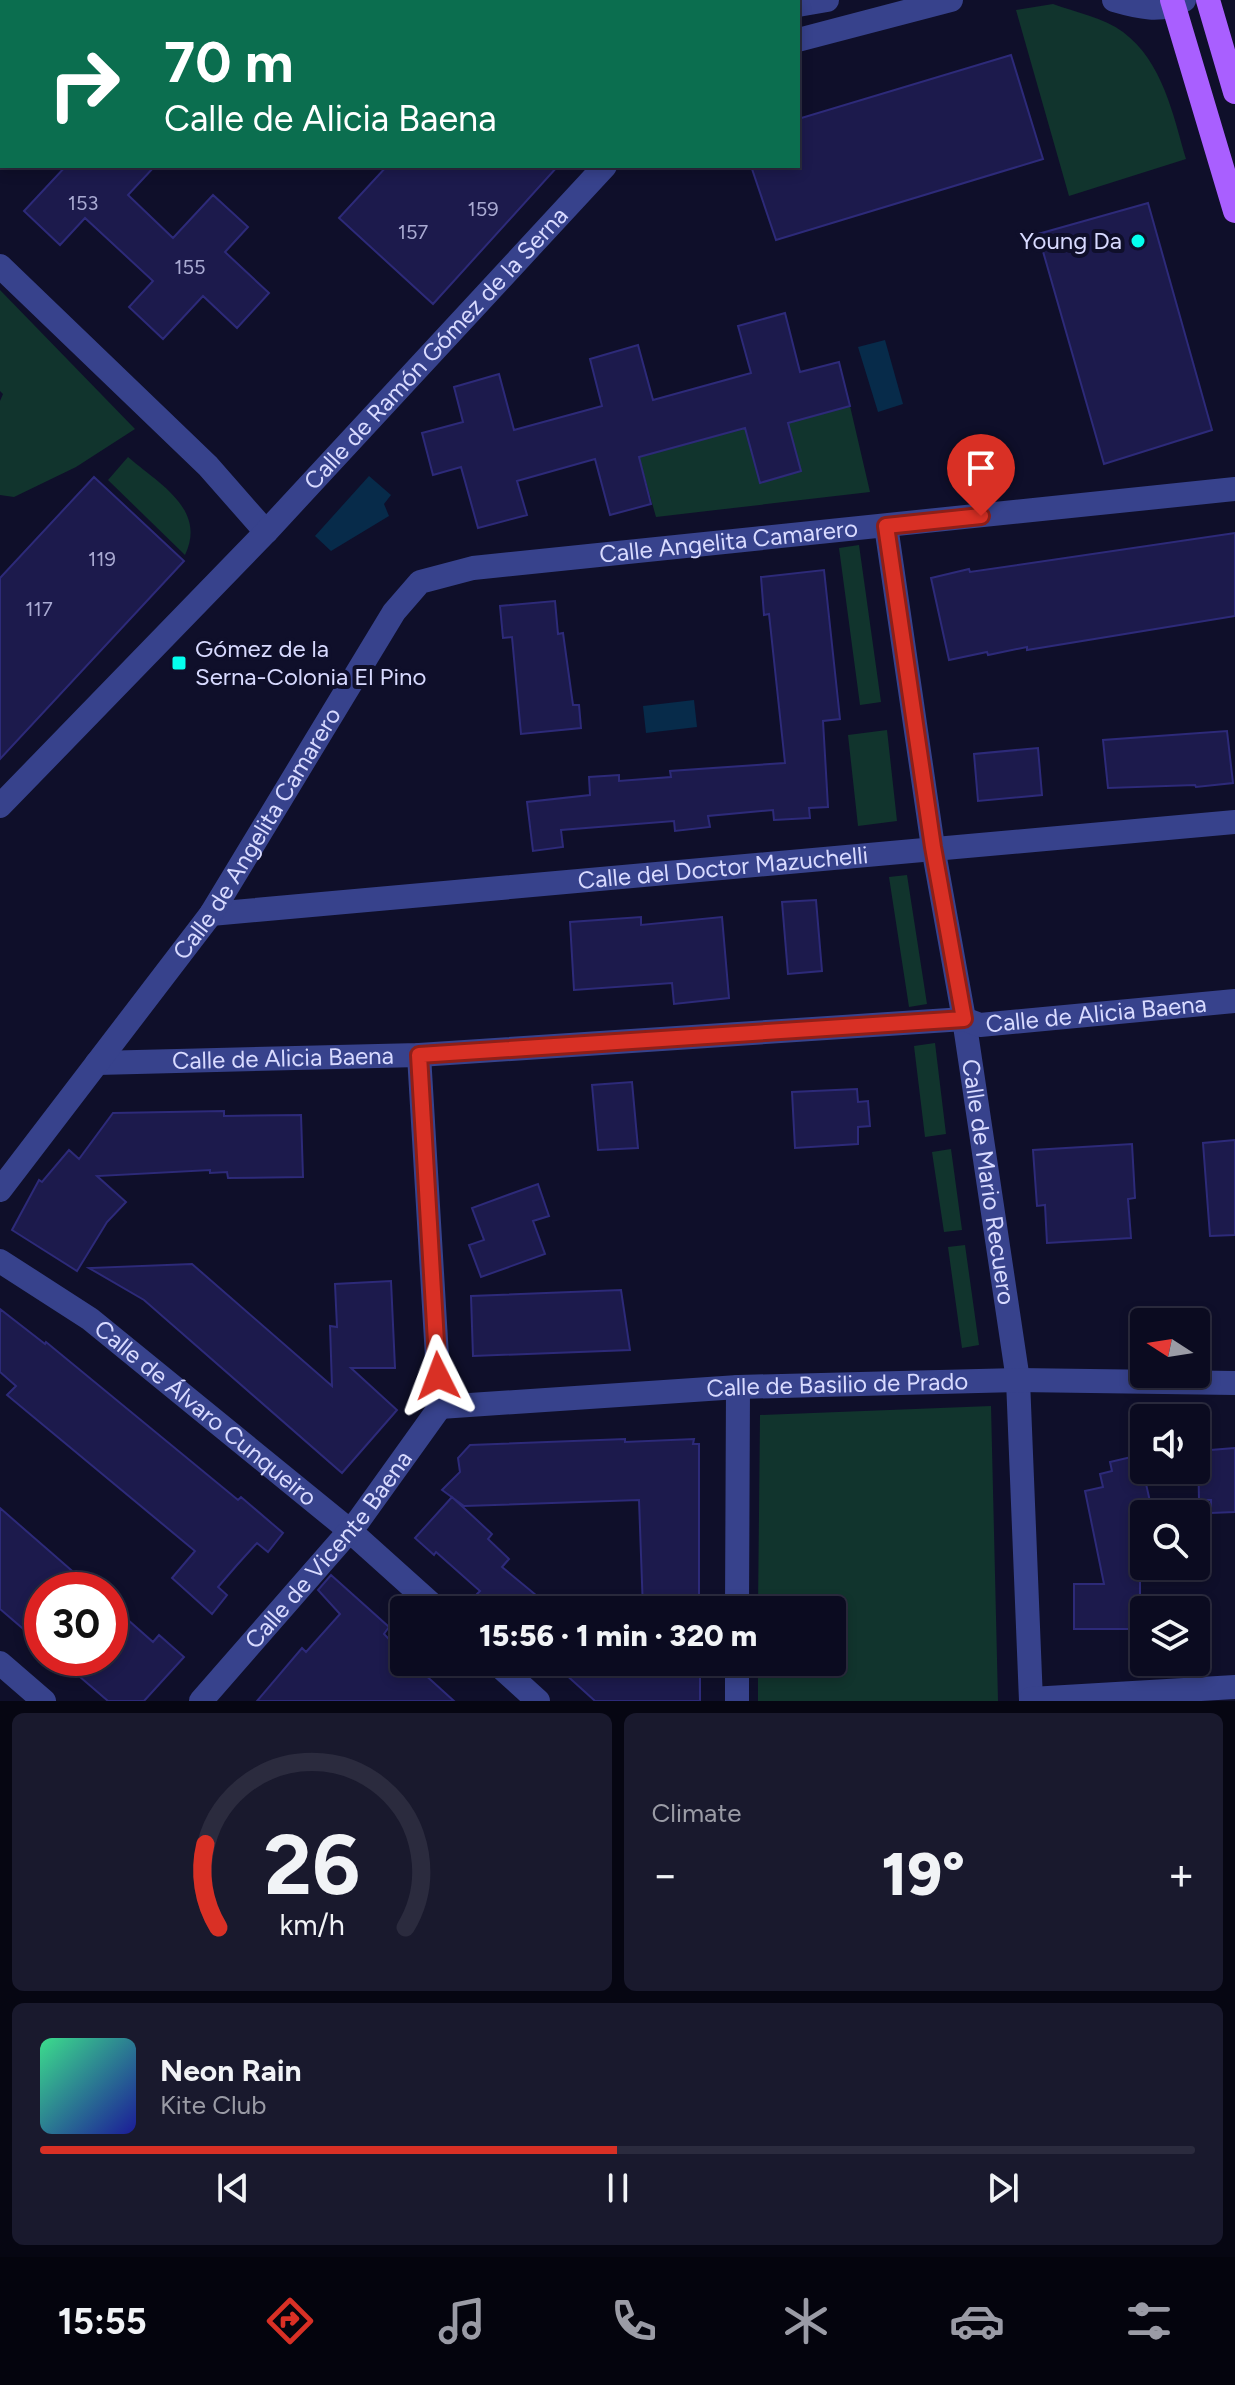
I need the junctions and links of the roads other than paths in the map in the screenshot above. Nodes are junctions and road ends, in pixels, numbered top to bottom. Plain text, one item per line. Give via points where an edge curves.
1 (951, 0) edge
2 (1114, 0) edge
3 (1208, 0) edge
4 (1176, 2) edge
5 (800, 39) edge
6 (1235, 92) edge
7 (603, 168) edge
8 (1235, 211) edge
9 (0, 266) edge
10 (1235, 489) edge
11 (886, 526) junction
12 (266, 532) junction
13 (558, 560) joint
14 (0, 806) edge
15 (1235, 822) edge
16 (933, 847) junction
17 (211, 914) junction
18 (1235, 1001) edge
19 (964, 1019) junction
20 (419, 1055) junction
21 (97, 1063) junction
22 (0, 1190) edge
23 (0, 1261) edge
24 (1018, 1380) junction
25 (1235, 1383) edge
26 (738, 1387) junction
27 (440, 1407) junction
28 (349, 1530) junction
29 (422, 1596) edge
30 (737, 1596) edge
31 (0, 1663) edge
32 (510, 1676) edge
33 (737, 1676) edge
34 (1235, 1687) edge
35 (1031, 1700) edge
36 (44, 1701) edge
37 (201, 1701) edge
38 (538, 1701) edge
39 (737, 1701) edge

1 - 5 street
2 - 4 street via 1146,9
3 - 6 main road
4 - 8 main road
7 - 12 street, Calle de Ramón Gómez de la Serna
9 - 12 street via 208,466
10 - 11 street, Calle Angelita Camarero
11 - 13 street, Calle Angelita Camarero
11 - 16 street, Calle de Mario Recuero
12 - 14 street, Calle de Ramón Gómez de la Serna
13 - 17 street, Calle de Angelita Camarero via 473,568 420,582 394,612
15 - 16 street, Calle del Doctor Mazuchelli
16 - 17 street, Calle del Doctor Mazuchelli
16 - 19 street, Calle de Mario Recuero
17 - 21 street, Calle de Angelita Camarero
18 - 19 street, Calle de Alicia Baena via 980,1025
19 - 20 street, Calle de Alicia Baena
19 - 24 street, Calle de Mario Recuero
20 - 21 street, Calle de Alicia Baena
20 - 27 street
21 - 22 street, Calle de Angelita Camarero
23 - 28 street, Calle de Álvaro Cunqueiro via 90,1319
24 - 25 street, Calle de Basilio de Prado
24 - 26 street, Calle de Basilio de Prado
24 - 35 street, Calle de Mario Recuero
26 - 27 street, Calle de Basilio de Prado
26 - 30 street
27 - 28 street, Calle de Vicente Baena
28 - 29 street, Calle de Álvaro Cunqueiro
28 - 37 street, Calle de Vicente Baena
31 - 36 street
32 - 38 street
33 - 39 street
34 - 35 street

